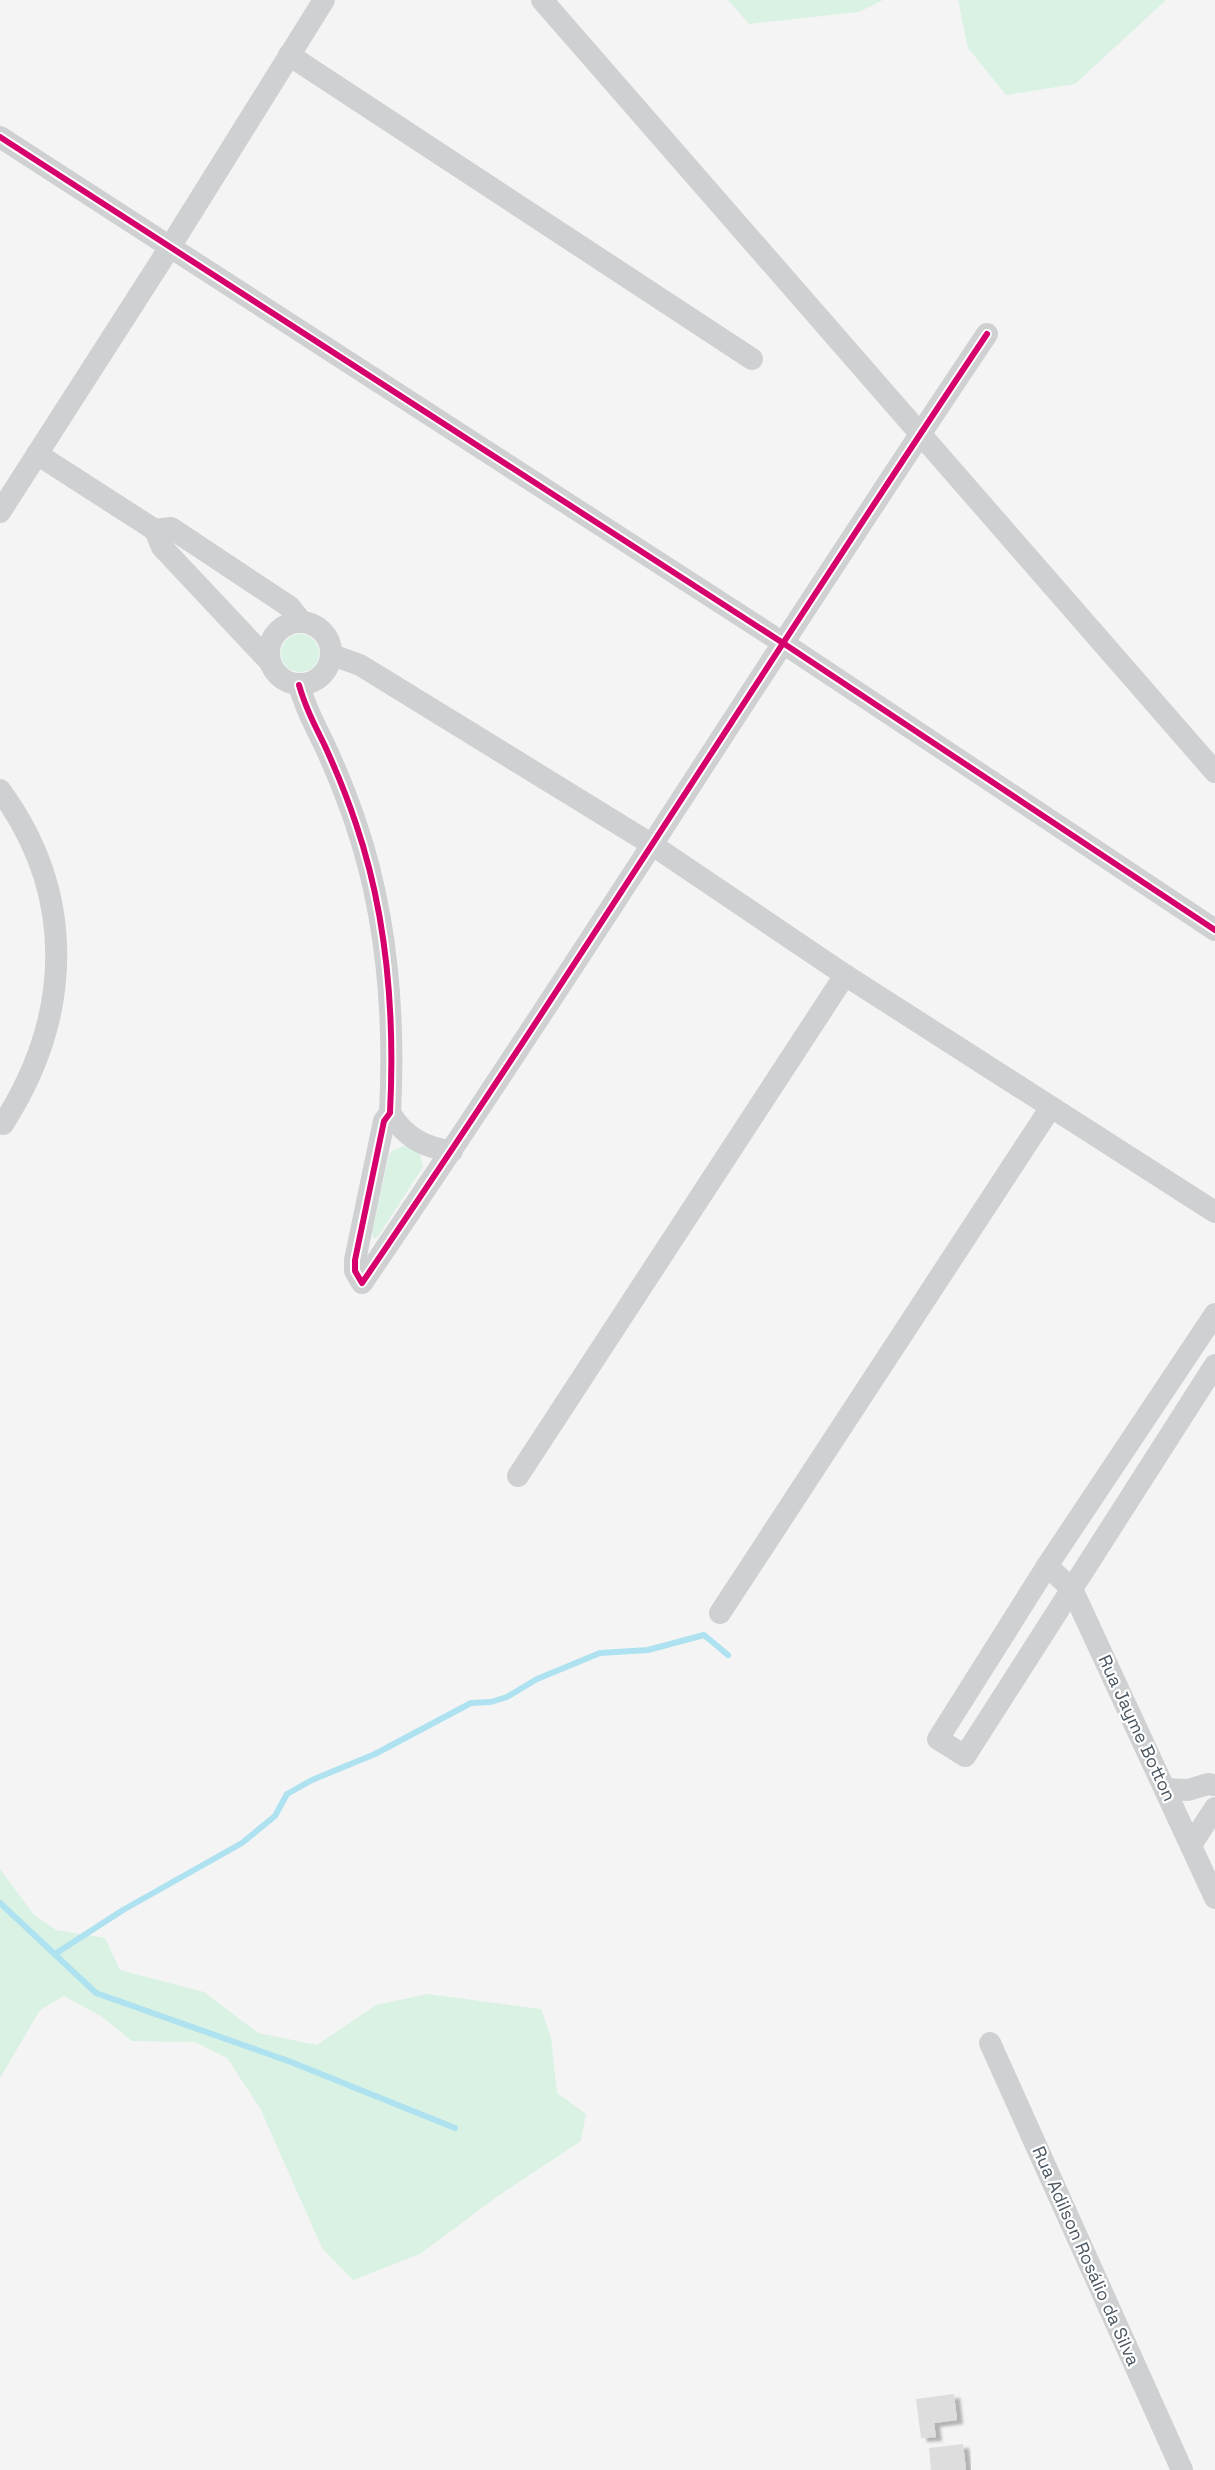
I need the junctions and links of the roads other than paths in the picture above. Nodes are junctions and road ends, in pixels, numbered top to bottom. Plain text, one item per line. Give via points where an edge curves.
1 (324, 0) edge
2 (542, 0) edge
3 (289, 55) junction
4 (0, 137) edge
5 (170, 247) junction
6 (987, 334) dead end
7 (752, 359) dead end
8 (920, 433) junction
9 (37, 454) junction
10 (0, 512) edge
11 (155, 531) junction
12 (302, 622) junction
13 (783, 643) junction
14 (332, 655) junction
15 (270, 662) junction
16 (299, 685) junction
17 (1215, 772) edge
18 (0, 790) edge
19 (651, 844) junction
20 (1215, 930) edge
21 (845, 975) junction
22 (1051, 1107) junction
23 (390, 1113) junction
24 (3, 1124) dead end
25 (452, 1151) junction
26 (1215, 1212) edge
27 (1215, 1314) edge
28 (1215, 1365) edge
29 (518, 1476) dead end
30 (1047, 1566) junction
31 (1072, 1589) junction
32 (720, 1613) dead end
33 (1215, 1785) edge
34 (1165, 1789) junction
35 (1215, 1808) edge
36 (1191, 1845) junction
37 (1215, 1898) edge
38 (990, 2043) dead end
39 (1182, 2470) edge

1 - 3 street
2 - 8 street
3 - 5 street
3 - 7 street
4 - 5 street
5 - 9 street
5 - 13 street
6 - 8 street
8 - 13 street
8 - 17 street
9 - 10 street
9 - 11 street
11 - 12 street via 171,528 290,607
11 - 15 street via 162,547
12 - 14 street via 327,636
12 - 15 street via 292,623 276,634 271,642
13 - 19 street
13 - 20 street
14 - 16 street via 330,665 318,680
14 - 19 street via 360,664
15 - 16 street via 280,678
16 - 23 street via 357,826 378,907 392,1030
18 - 24 street via 31,841 42,868 57,956 51,1015 43,1044 19,1099
19 - 21 street
19 - 25 street
21 - 22 street
21 - 29 street
22 - 26 street
22 - 32 street
23 - 25 street via 413,1139 425,1146
23 - 25 street via 384,1121 355,1260 362,1283
27 - 30 street
28 - 31 street
30 - 31 street, Rua Jayme Botton
30 - 31 street via 938,1739 964,1756
31 - 34 street, Rua Jayme Botton
33 - 34 street
34 - 36 street, Rua Jayme Botton
35 - 36 street
36 - 37 street, Rua Jayme Botton
38 - 39 street, Rua Adilson Rosálio da Silva

